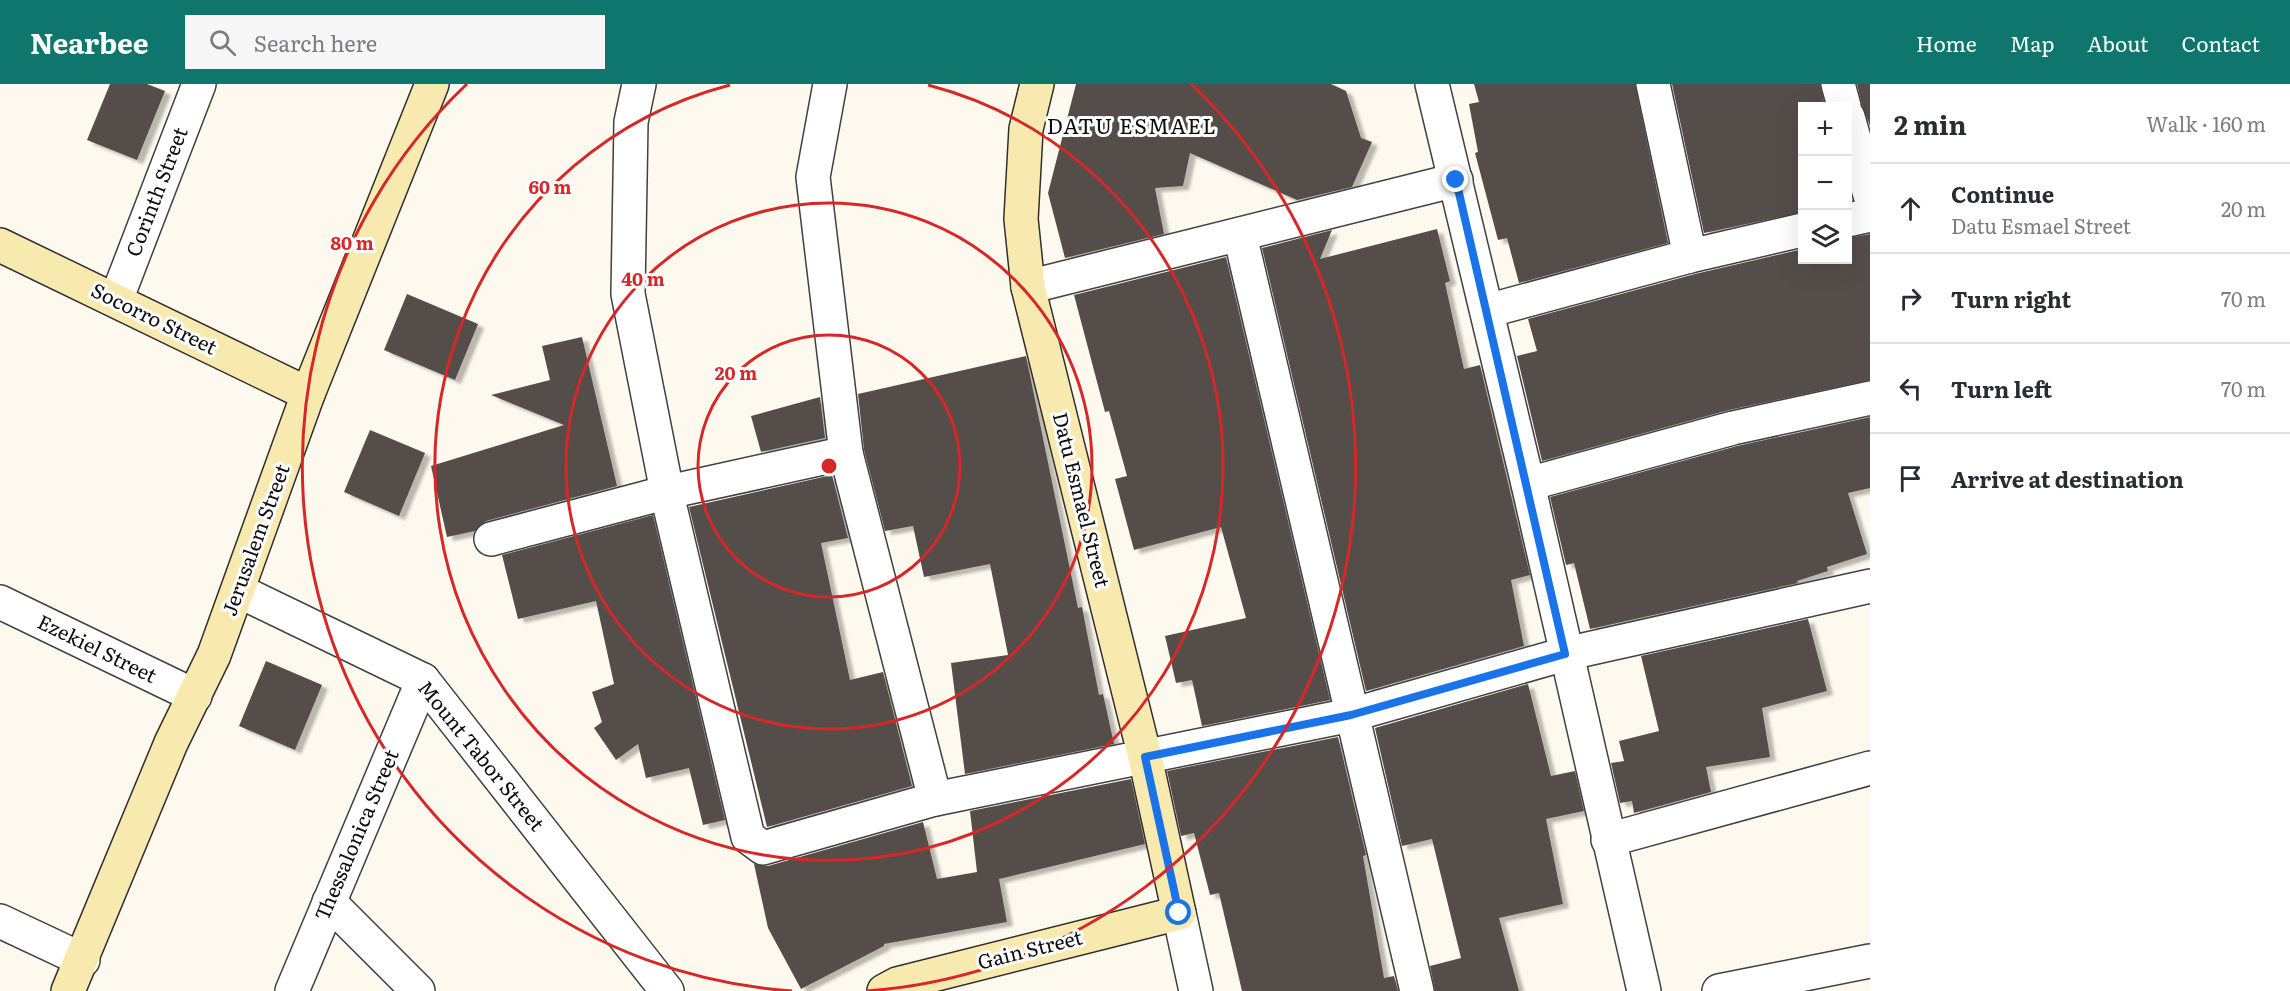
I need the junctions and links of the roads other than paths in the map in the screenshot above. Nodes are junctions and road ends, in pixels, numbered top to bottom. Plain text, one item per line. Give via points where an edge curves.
1 (199, 84) edge
2 (432, 84) edge
3 (639, 84) edge
4 (830, 84) edge
5 (1037, 84) edge
6 (1432, 84) edge
7 (1653, 84) edge
8 (1838, 84) edge
9 (1843, 102) edge
10 (1852, 131) edge
11 (1456, 180) junction
12 (1870, 195) edge
13 (1870, 214) edge
14 (1852, 219) edge
15 (1798, 231) edge
16 (1240, 235) junction
17 (0, 245) edge
18 (1690, 256) junction
19 (1028, 287) junction
20 (116, 300) junction
21 (1487, 311) junction
22 (308, 394) junction
23 (1870, 398) edge
24 (846, 453) junction
25 (1528, 484) junction
26 (668, 492) junction
27 (491, 539) dead end
28 (1870, 586) edge
29 (239, 591) junction
30 (0, 603) edge
31 (1565, 654) junction
32 (423, 680) junction
33 (195, 696) junction
34 (1351, 715) junction
35 (1145, 757) junction
36 (1870, 768) edge
37 (935, 799) junction
38 (1608, 840) junction
39 (330, 902) junction
40 (1179, 913) junction
41 (0, 921) edge
42 (83, 960) junction
43 (1870, 961) edge
44 (68, 991) edge
45 (292, 991) edge
46 (418, 991) edge
47 (667, 991) edge
48 (884, 991) edge
49 (1196, 991) edge
50 (1417, 991) edge
51 (1644, 991) edge
52 (1719, 991) edge

1 - 20 street, Corinth Street
2 - 22 street, Jerusalem Street
3 - 26 street via 631,122 628,294
4 - 24 street via 813,177
5 - 19 street, Datu Esmael Street via 1026,129 1021,219
6 - 11 street
7 - 18 street
8 - 9 street
10 - 12 street
11 - 16 street
11 - 21 street
13 - 14 street
15 - 18 street
16 - 19 street
16 - 34 street
17 - 20 street, Socorro Street
18 - 21 street
19 - 35 street, Datu Esmael Street
20 - 22 street, Socorro Street
21 - 25 street
22 - 29 street, Jerusalem Street
23 - 25 street via 1733,428
24 - 26 street
24 - 37 street
25 - 31 street
26 - 27 street
26 - 37 street via 748,837 764,848
28 - 31 street
29 - 32 street, Mount Tabor Street
29 - 33 street, Jerusalem Street
30 - 33 street, Ezekiel Street
31 - 34 street
31 - 38 street
32 - 39 street, Thessalonica Street
32 - 47 street, Mount Tabor Street
33 - 42 street, Jerusalem Street via 171,743
34 - 35 street
34 - 50 street
35 - 37 street
35 - 40 street, Datu Esmael Street
36 - 38 street
38 - 51 street
39 - 45 street, Thessalonica Street
39 - 46 street
40 - 48 street, Gain Street via 897,984
40 - 49 street
41 - 42 street
42 - 44 street, Jerusalem Street
43 - 52 street

